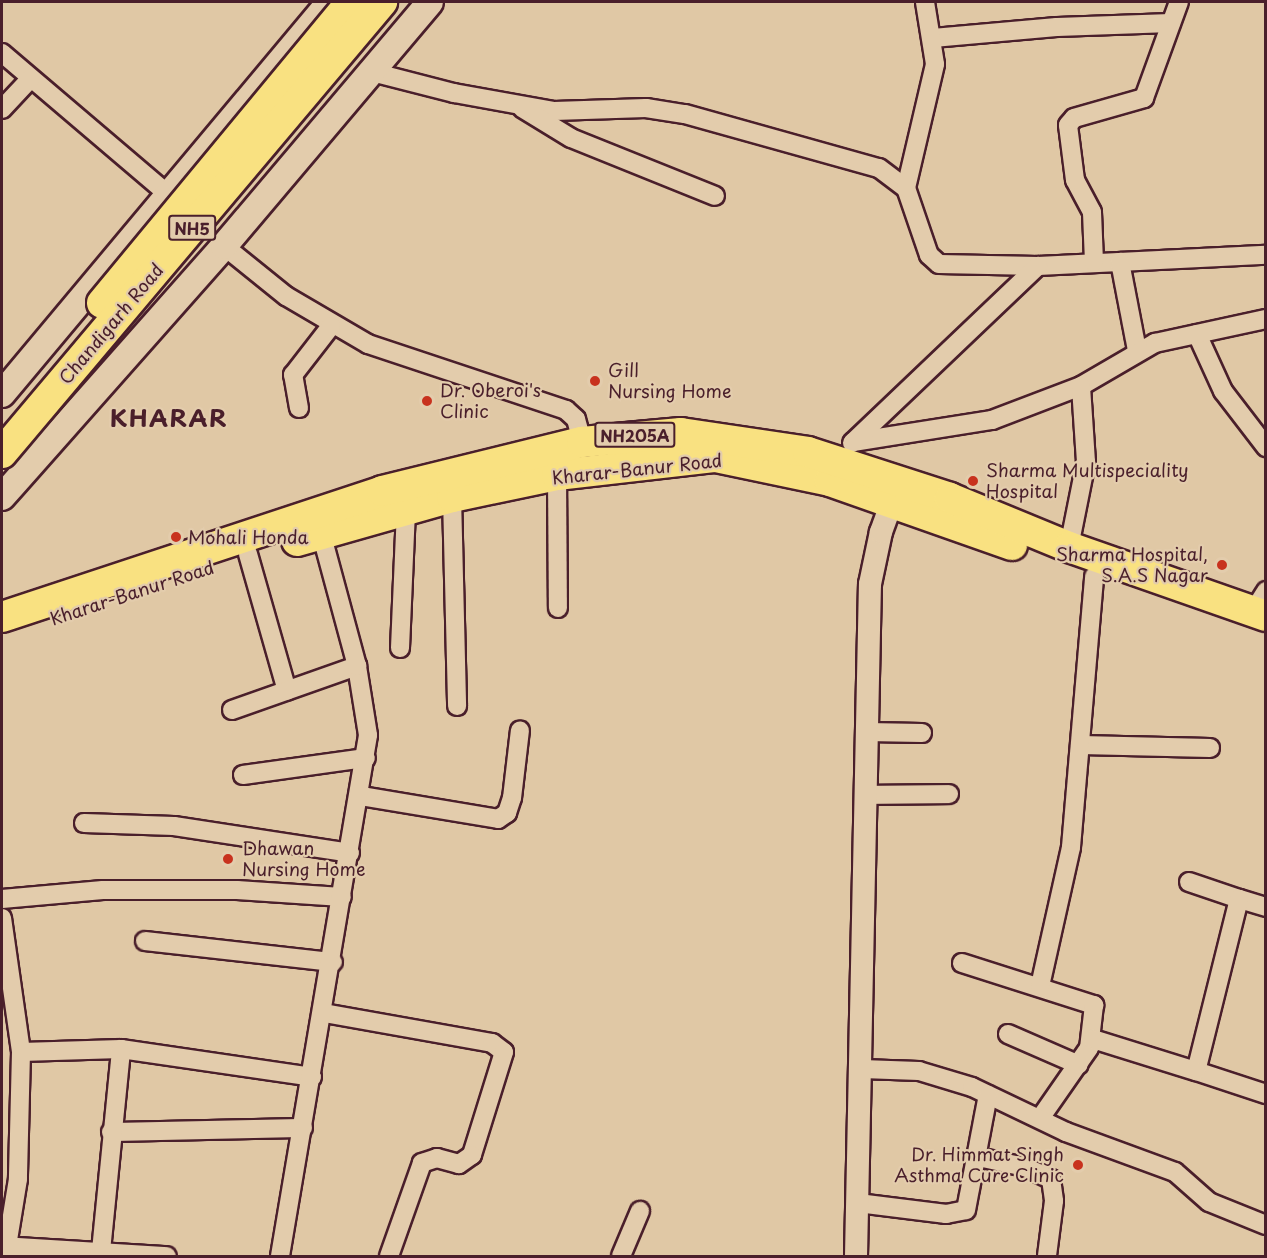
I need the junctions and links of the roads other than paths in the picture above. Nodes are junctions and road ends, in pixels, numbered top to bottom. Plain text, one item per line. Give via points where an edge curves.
1 (351, 2) edge
2 (382, 2) edge
3 (430, 2) edge
4 (925, 2) edge
5 (1179, 2) edge
6 (322, 11) edge
7 (1171, 23) junction
8 (933, 38) junction
9 (2, 53) edge
10 (372, 72) junction
11 (31, 78) junction
12 (518, 105) junction
13 (2, 109) edge
14 (906, 188) junction
15 (170, 196) junction
16 (715, 196) dead end
17 (224, 246) junction
18 (1266, 255) edge
19 (1094, 262) junction
20 (1120, 262) junction
21 (1038, 266) junction
22 (1266, 319) edge
23 (331, 326) junction
24 (1197, 334) junction
25 (1137, 350) junction
26 (1081, 386) junction
27 (2, 394) edge
28 (299, 408) dead end
29 (2, 423) edge
30 (582, 442) junction
31 (1266, 447) edge
32 (2, 453) edge
33 (841, 461) junction
34 (557, 475) junction
35 (896, 492) junction
36 (2, 497) edge
37 (452, 498) junction
38 (406, 510) junction
39 (318, 523) junction
40 (1069, 547) junction
41 (248, 554) junction
42 (1094, 576) junction
43 (1261, 606) edge
44 (558, 608) dead end
45 (2, 617) edge
46 (2, 636) edge
47 (1266, 638) edge
48 (400, 648) dead end
49 (357, 666) junction
50 (287, 691) junction
51 (457, 706) dead end
52 (232, 710) dead end
53 (520, 730) dead end
54 (867, 732) junction
55 (922, 733) dead end
56 (1081, 745) junction
57 (1210, 748) dead end
58 (366, 758) junction
59 (243, 776) dead end
60 (949, 794) dead end
61 (867, 795) junction
62 (362, 796) junction
63 (84, 823) dead end
64 (350, 853) junction
65 (1189, 882) dead end
66 (342, 897) junction
67 (2, 899) edge
68 (1239, 899) junction
69 (1266, 907) edge
70 (2, 918) edge
71 (145, 941) dead end
72 (333, 962) junction
73 (962, 963) dead end
74 (1040, 986) junction
75 (324, 1013) junction
76 (1008, 1034) dead end
77 (1092, 1039) junction
78 (121, 1049) junction
79 (21, 1052) junction
80 (1079, 1065) junction
81 (862, 1069) junction
82 (1196, 1071) junction
83 (312, 1077) junction
84 (1266, 1094) edge
85 (987, 1095) junction
86 (1041, 1118) junction
87 (303, 1128) junction
88 (111, 1132) junction
89 (978, 1157) junction
90 (858, 1203) junction
91 (640, 1211) dead end
92 (1266, 1225) edge
93 (4, 1246) edge
94 (101, 1251) junction
95 (67, 1253) edge
96 (167, 1257) edge
97 (280, 1257) edge
98 (389, 1257) edge
99 (621, 1257) edge
100 (856, 1257) edge
101 (1047, 1257) edge

1 - 29 highway, NH5, bridge
2 - 32 highway, Chandigarh Road / NH5, bridge
3 - 10 main road
4 - 8 street
5 - 7 street
6 - 10 main road
6 - 15 main road
7 - 8 street via 1057,27
7 - 19 street via 1144,98 1074,118 1068,125 1075,180 1092,212
8 - 14 street via 935,64
9 - 11 street
10 - 12 street
10 - 17 main road
11 - 13 street
11 - 15 street
12 - 14 street via 572,111 646,108 685,114 879,168
12 - 16 street via 571,138
14 - 21 street via 929,255 939,264
15 - 27 main road
17 - 23 street via 269,284
17 - 36 main road
18 - 20 street
19 - 20 street
19 - 21 street
20 - 25 street
21 - 33 street
22 - 24 street
23 - 28 street via 293,375
23 - 30 street via 401,357 566,410 576,418
24 - 25 street
24 - 31 street via 1223,391
25 - 26 street
26 - 33 street via 992,420
26 - 40 street via 1086,462
30 - 33 highway, NH205A via 681,433 753,440
30 - 39 highway, NH205A via 382,491
33 - 34 highway, Kharar-Banur Road / NH205A via 716,457
33 - 35 highway, Kharar-Banur Road / NH205A
34 - 37 highway, Kharar-Banur Road / NH205A
34 - 44 street
35 - 40 highway, NH205A
35 - 42 highway, Kharar-Banur Road / NH205A
35 - 54 street via 870,584
37 - 38 highway, Kharar-Banur Road / NH205A
37 - 51 street
38 - 39 highway, Kharar-Banur Road / NH205A
38 - 48 street
39 - 41 highway, Kharar-Banur Road / NH205A
39 - 45 highway, NH205A
39 - 49 street
40 - 43 highway, NH205A
41 - 46 highway, Kharar-Banur Road / NH205A
41 - 50 street
42 - 47 highway, Kharar-Banur Road / NH205A
42 - 56 street
49 - 50 street
49 - 58 street via 368,735
50 - 52 street
53 - 62 street via 512,798 507,813 498,819
54 - 55 street
54 - 61 street
56 - 57 street
56 - 74 street via 1065,883
58 - 59 street
58 - 62 street
60 - 61 street
61 - 81 street
62 - 64 street
63 - 64 street via 192,828
64 - 66 street
65 - 68 street
66 - 67 street via 237,890 103,890
66 - 72 street
68 - 69 street
68 - 82 street
70 - 79 street
71 - 72 street
72 - 75 street
73 - 74 street
74 - 77 street via 1094,1005
75 - 83 street
75 - 98 street via 492,1043 504,1052 472,1155 459,1164 437,1158 422,1163
76 - 80 street
77 - 80 street
77 - 82 street
78 - 79 street
78 - 83 street
78 - 88 street
79 - 93 street via 18,1179
80 - 86 street
81 - 85 street via 919,1071
81 - 90 street
82 - 84 street
83 - 87 street
85 - 86 street
85 - 89 street
86 - 92 street via 1183,1176 1209,1202
87 - 88 street
87 - 97 street
88 - 94 street
89 - 90 street via 971,1195 966,1209 958,1214
89 - 101 street via 1026,1167 1051,1179 1054,1201
90 - 100 street
91 - 99 street
93 - 95 street
94 - 95 street
94 - 96 street

